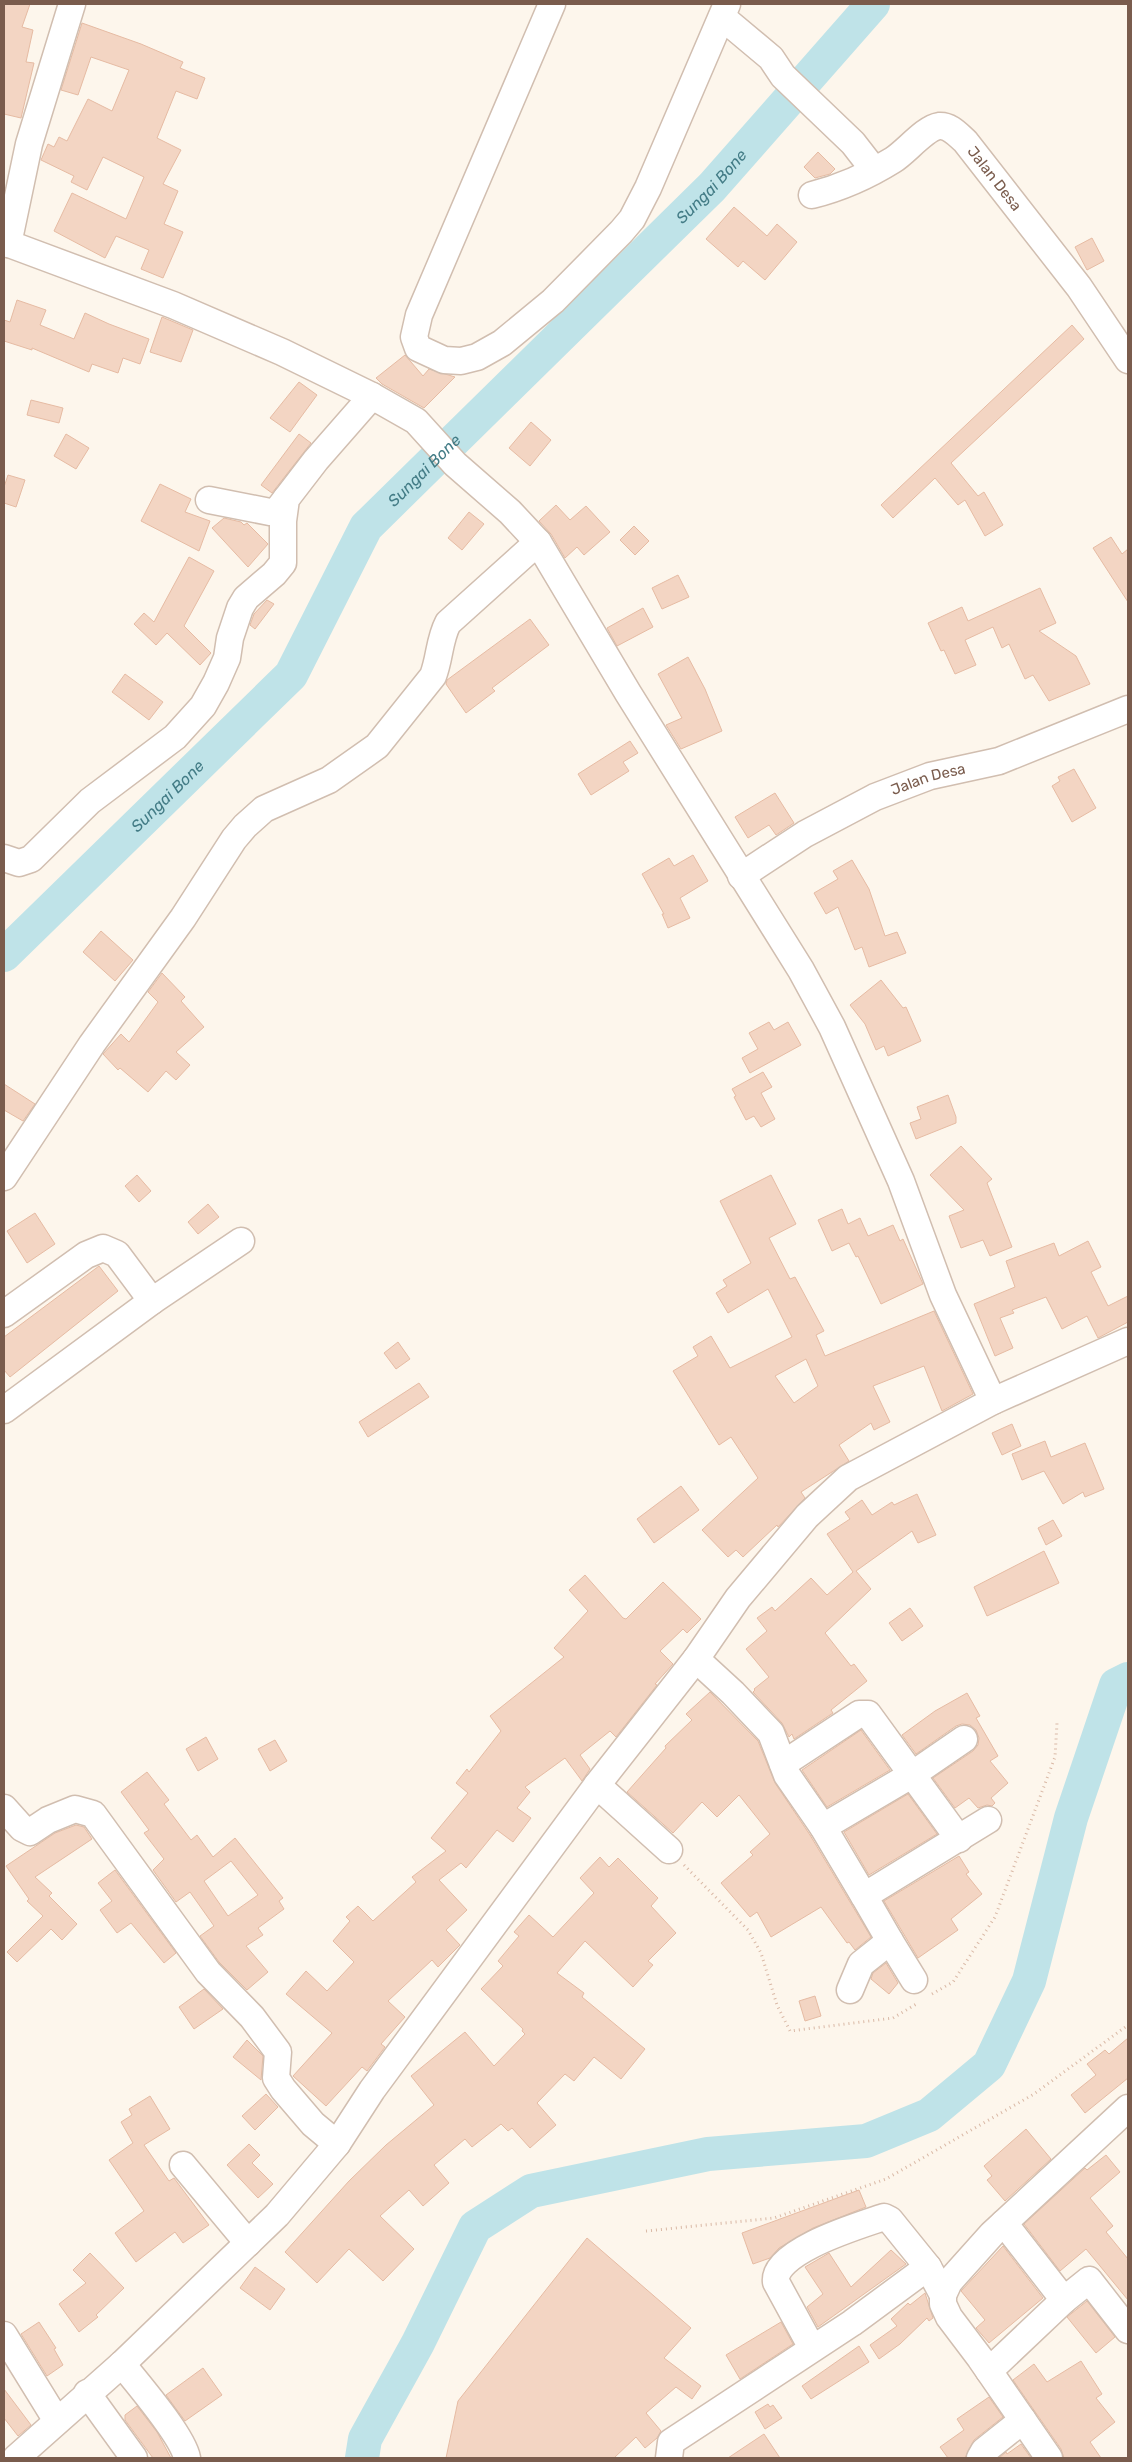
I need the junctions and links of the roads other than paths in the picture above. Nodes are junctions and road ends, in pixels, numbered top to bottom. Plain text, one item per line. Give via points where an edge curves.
1 (72, 4) edge
2 (552, 4) edge
3 (725, 10) edge
4 (874, 170) junction
5 (812, 195) dead end
6 (6, 243) edge
7 (1128, 360) edge
8 (372, 396) junction
9 (209, 500) dead end
10 (284, 521) junction
11 (538, 542) junction
12 (1128, 709) edge
13 (4, 858) edge
14 (742, 876) junction
15 (4, 1177) edge
16 (241, 1240) dead end
17 (152, 1301) junction
18 (4, 1314) edge
19 (1128, 1342) edge
20 (7, 1400) edge
21 (993, 1401) junction
22 (696, 1660) junction
23 (964, 1739) dead end
24 (783, 1764) junction
25 (913, 1774) junction
26 (597, 1785) junction
27 (4, 1808) edge
28 (988, 1820) dead end
29 (823, 1827) junction
30 (958, 1839) junction
31 (669, 1850) dead end
32 (864, 1896) junction
33 (890, 1941) junction
34 (914, 1980) dead end
35 (850, 1990) dead end
36 (1128, 2108) edge
37 (337, 2144) junction
38 (184, 2165) dead end
39 (1004, 2223) junction
40 (248, 2243) junction
41 (928, 2267) junction
42 (943, 2295) junction
43 (1064, 2300) junction
44 (1128, 2330) edge
45 (4, 2335) edge
46 (812, 2348) junction
47 (122, 2364) junction
48 (989, 2371) junction
49 (87, 2393) junction
50 (57, 2420) junction
51 (1023, 2420) junction
52 (25, 2455) edge
53 (134, 2458) edge
54 (187, 2458) edge
55 (669, 2458) edge
56 (980, 2458) edge
57 (1050, 2458) edge

1 - 6 street via 29,144
2 - 3 street via 419,315 414,337 418,348 444,360 461,361 477,357 502,342 553,301 632,219
3 - 4 street via 853,143
4 - 5 street, Jalan Desa via 834,190
4 - 7 street, Jalan Desa via 895,159 930,129 938,126 950,129 965,142 1073,280
6 - 8 street via 173,305 282,352
8 - 10 street via 316,460
8 - 11 street via 416,421 455,464 510,512
9 - 10 street via 276,512
10 - 13 street via 283,563 246,598 240,608 227,658 203,706 175,736 90,801 31,860 19,864
11 - 14 street
11 - 15 street via 448,623 442,635 433,676 377,746 330,780 264,809 234,839
12 - 14 street, Jalan Desa via 999,761 930,776 875,797 797,839
14 - 21 street via 801,970 832,1027 900,1181 943,1295
16 - 17 street
17 - 18 street via 117,1254 98,1248
17 - 20 street
19 - 21 street
21 - 22 street via 848,1478 807,1516 738,1598
22 - 24 street via 763,1723 771,1733
22 - 26 street
23 - 25 street
24 - 25 street via 859,1714 865,1714 872,1717
24 - 29 street via 794,1786
25 - 29 street
25 - 30 street
26 - 31 street
26 - 37 street via 372,2090
27 - 37 street via 30,1832 75,1808 93,1814 208,1972 252,2017 278,2052 276,2078 283,2089 313,2124
28 - 30 street
29 - 32 street
30 - 32 street
32 - 33 street
33 - 34 street
33 - 35 street via 861,1964
36 - 39 street
37 - 40 street via 277,2215
38 - 40 street
39 - 42 street via 960,2269
39 - 43 street
40 - 47 street
41 - 42 street
41 - 46 street
41 - 46 street via 890,2220 884,2217 813,2244 792,2256 778,2270 776,2282
42 - 48 street via 949,2317
43 - 44 street via 1089,2280
43 - 48 street
45 - 50 street
46 - 55 street via 672,2442
47 - 49 street
47 - 54 street via 160,2413
48 - 51 street
49 - 50 street
49 - 53 street
50 - 52 street
51 - 56 street via 984,2451
51 - 57 street

